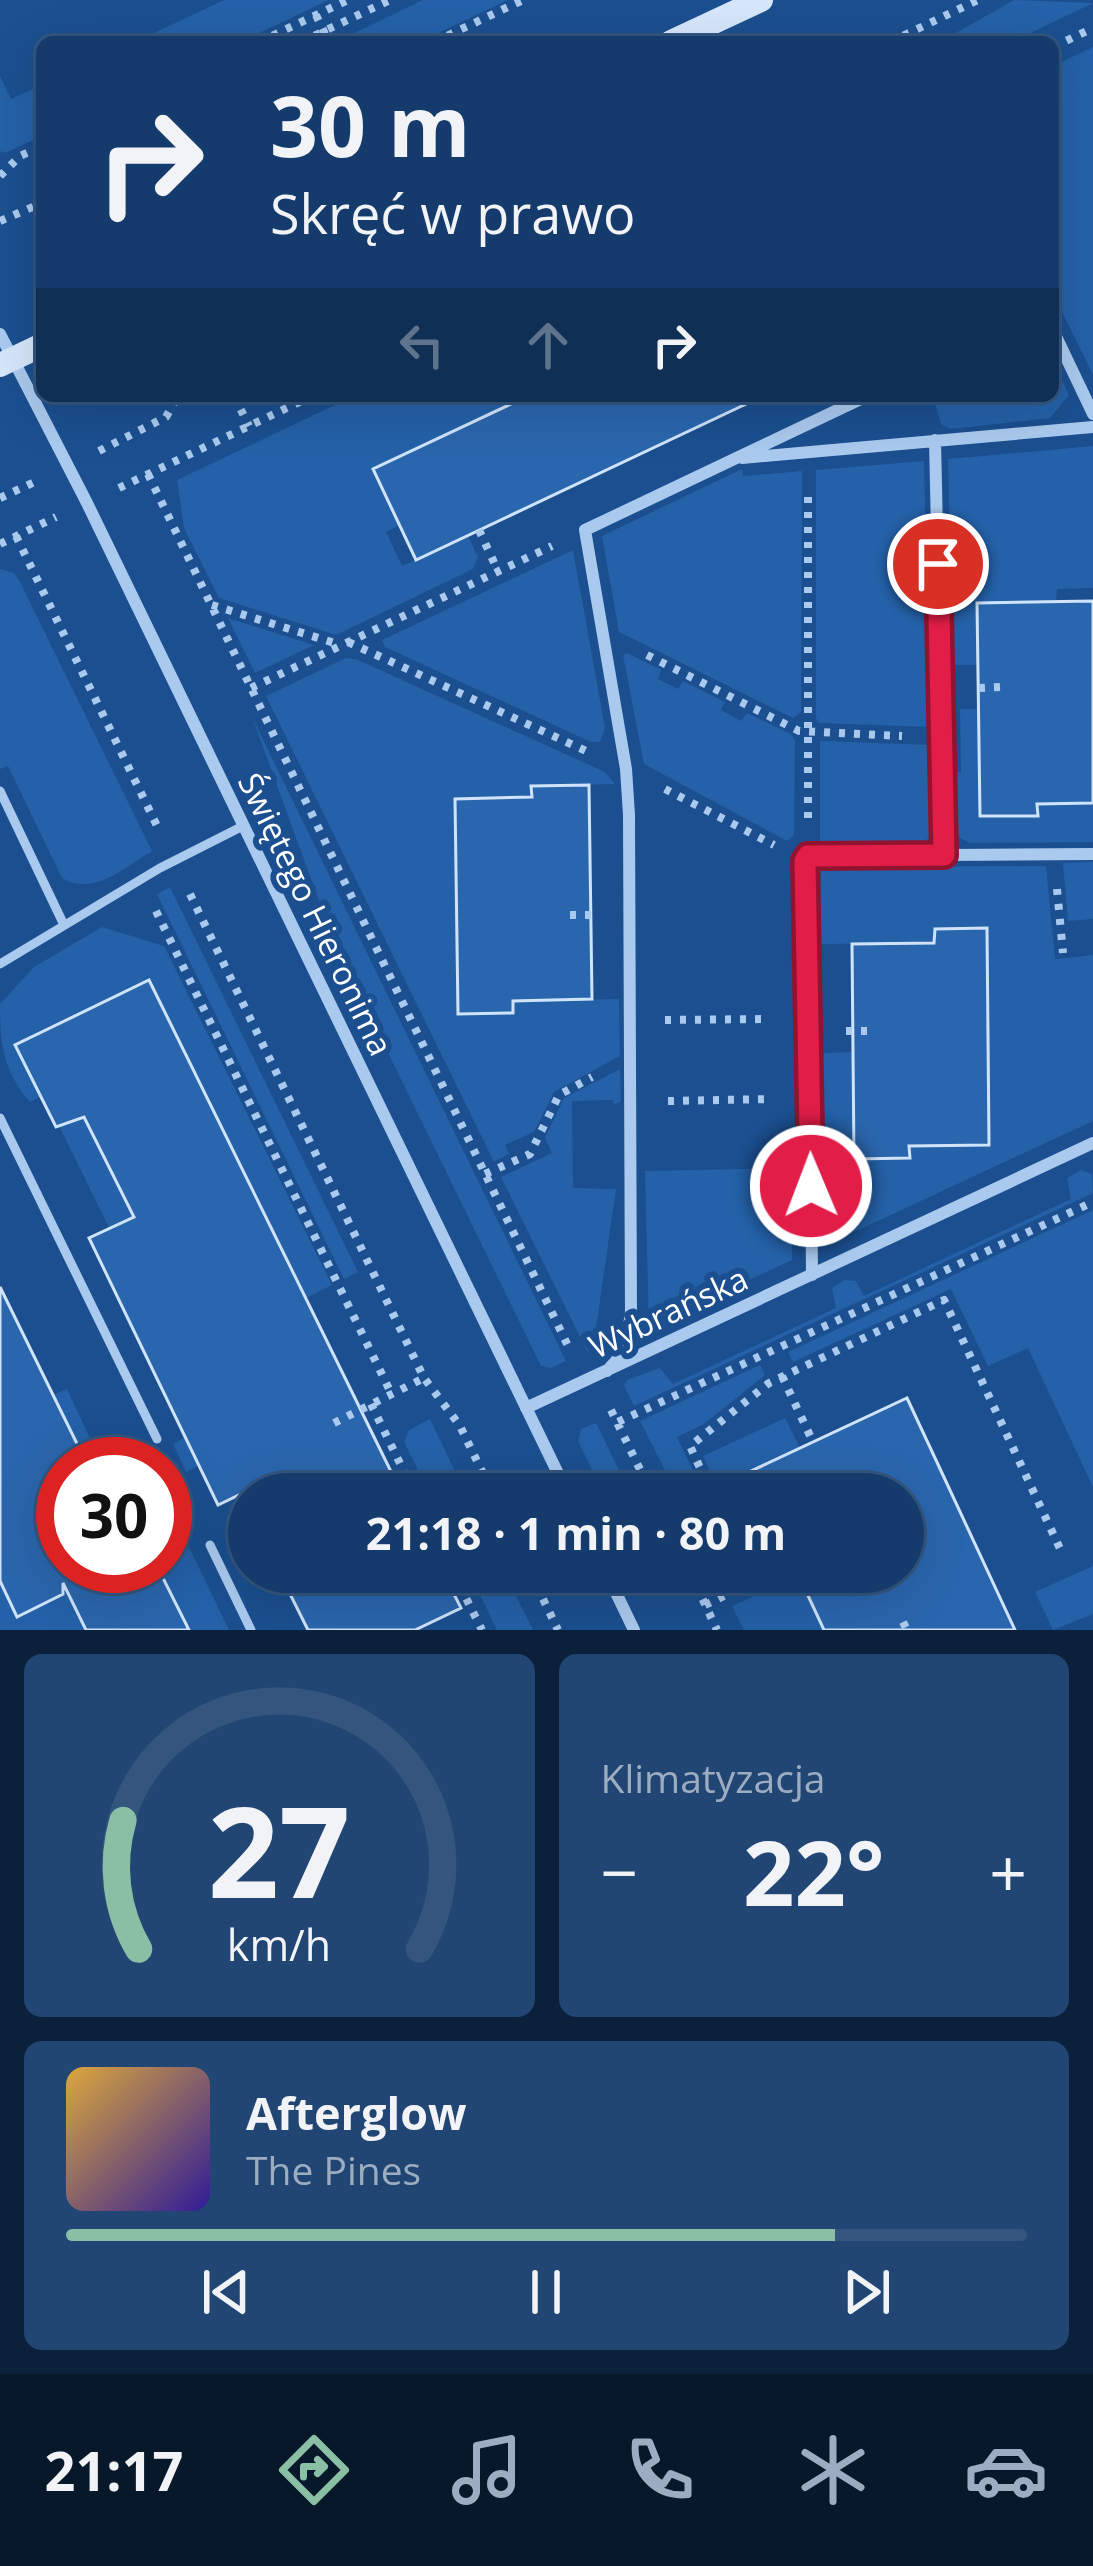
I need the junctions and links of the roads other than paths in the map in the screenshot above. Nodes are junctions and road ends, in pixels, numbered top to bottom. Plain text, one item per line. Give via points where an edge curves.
1 (760, 0) edge
2 (684, 36) edge
3 (0, 334) edge
4 (1059, 342) edge
5 (36, 348) edge
6 (6, 362) edge
7 (854, 402) edge
8 (1092, 408) edge
9 (1093, 427) edge
10 (935, 440) junction
11 (733, 459) junction
12 (0, 791) edge
13 (243, 826) junction
14 (1093, 854) edge
15 (944, 855) junction
16 (64, 926) junction
17 (0, 964) edge
18 (0, 1118) edge
19 (1093, 1143) edge
20 (812, 1275) junction
21 (607, 1371) junction
22 (526, 1408) junction
23 (158, 1437) edge
24 (558, 1473) edge
25 (209, 1545) dead end
26 (616, 1593) edge
27 (251, 1630) edge
28 (634, 1630) edge

1 - 2 main road
3 - 6 street, Świętego Hieronima
4 - 8 street
5 - 6 main road
6 - 13 street, Świętego Hieronima via 87,502
7 - 11 street
9 - 10 street
10 - 11 street
10 - 15 street
11 - 21 street via 586,530 626,770 632,1315 622,1354
12 - 16 lane
13 - 16 lane
13 - 22 street, Świętego Hieronima
14 - 15 street
15 - 20 street via 806,858
16 - 17 lane
18 - 23 lane
19 - 20 street, Wybrańska
20 - 21 street, Wybrańska
21 - 22 street, Wybrańska
22 - 24 street, Świętego Hieronima
25 - 27 lane
26 - 28 street

